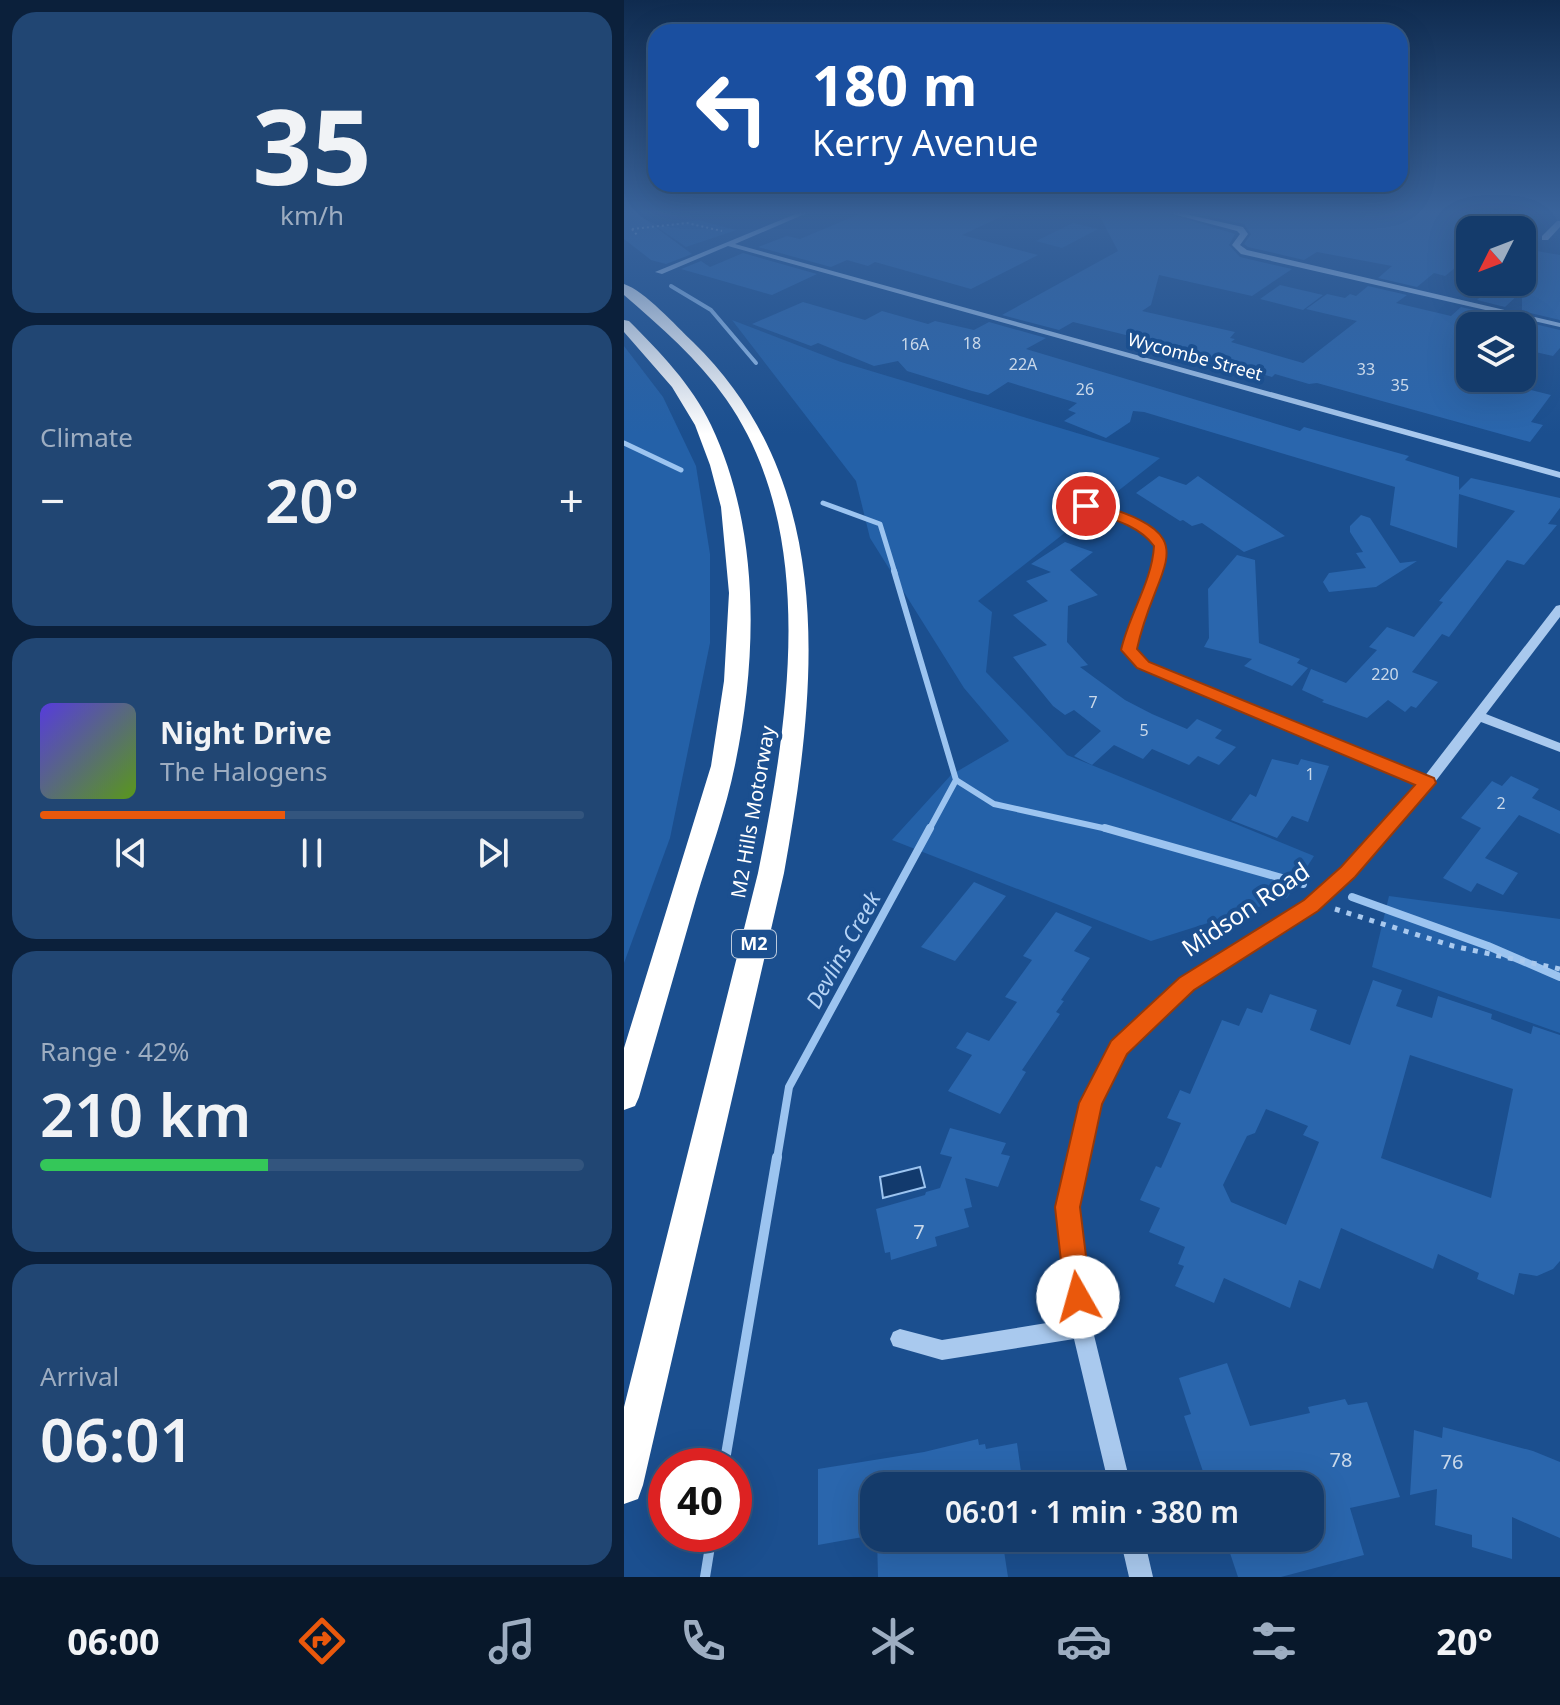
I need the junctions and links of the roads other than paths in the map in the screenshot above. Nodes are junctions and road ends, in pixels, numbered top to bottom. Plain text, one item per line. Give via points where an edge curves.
1 (899, 287) edge
2 (1394, 287) edge
3 (624, 288) edge
4 (624, 324) edge
5 (1560, 325) edge
6 (1560, 475) edge
7 (1086, 506) dead end
8 (1560, 609) edge
9 (1555, 627) edge
10 (1481, 717) junction
11 (1560, 748) edge
12 (1427, 783) junction
13 (624, 1097) edge
14 (1082, 1327) junction
15 (900, 1339) dead end
16 (1117, 1472) edge
17 (624, 1485) edge
18 (1135, 1552) edge
19 (1141, 1577) edge

1 - 6 street, Wycombe Street
2 - 5 street
3 - 17 highway, M2 Hills Motorway / M2 via 705,360 754,430 786,519 798,592 799,645 797,716 768,887
4 - 13 highway, M2 Hills Motorway via 669,373 715,452 737,549 738,630 723,766
7 - 12 street via 1136,523 1161,546 1160,564 1129,650 1143,665
8 - 9 street, Midson Road
9 - 10 street, Midson Road
10 - 11 street
10 - 12 street, Midson Road
12 - 14 street, Midson Road via 1311,906 1187,984 1119,1048 1091,1103 1067,1207
14 - 15 street via 942,1350
14 - 16 street, Midson Road
18 - 19 street

